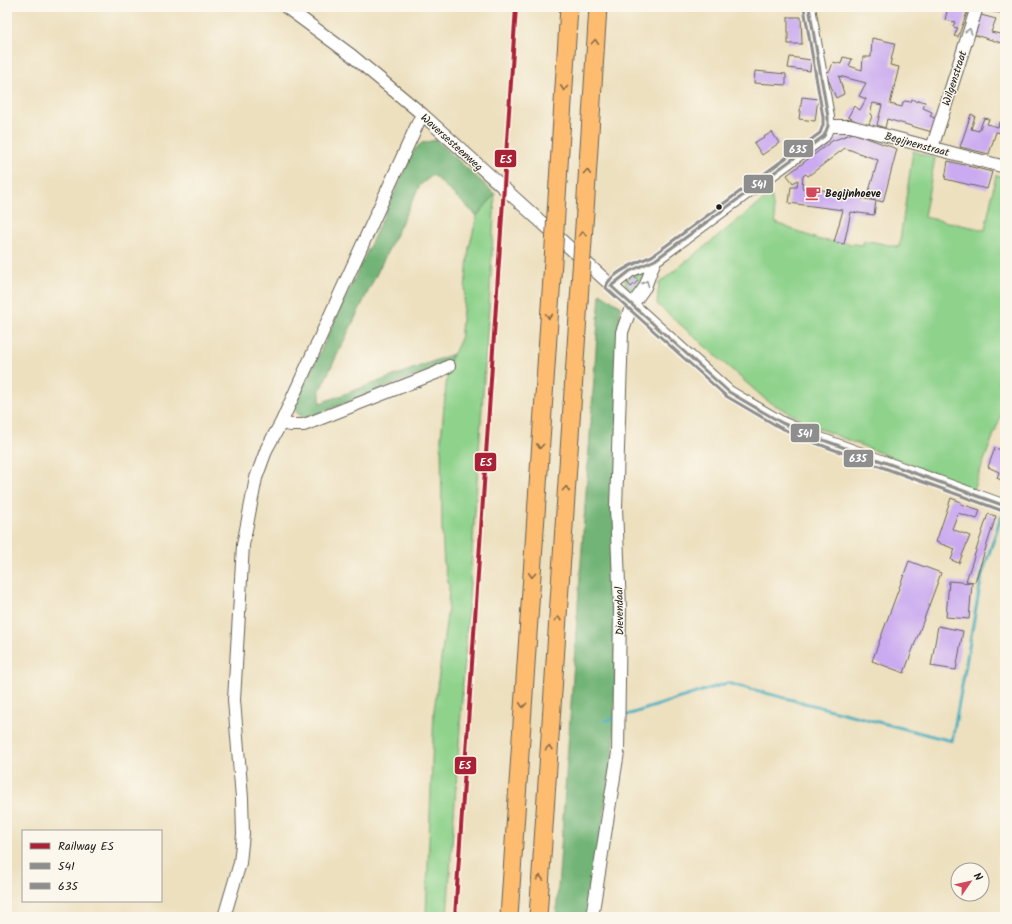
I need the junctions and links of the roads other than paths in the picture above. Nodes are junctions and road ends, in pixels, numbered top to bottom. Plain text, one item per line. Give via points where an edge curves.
1 (286, 7) edge
2 (569, 7) edge
3 (598, 7) edge
4 (809, 7) edge
5 (977, 7) edge
6 (422, 114) junction
7 (828, 126) junction
8 (932, 148) junction
9 (1005, 167) edge
10 (655, 260) junction
11 (611, 286) junction
12 (632, 305) junction
13 (449, 366) dead end
14 (281, 423) junction
15 (1005, 506) edge
16 (224, 917) edge
17 (509, 917) edge
18 (538, 917) edge
19 (592, 917) edge

1 - 6 street, Waversesteenweg
2 -> 17 highway, bridge
18 -> 3 highway, bridge
4 - 7 street
8 -> 5 street, Wilgenstraat
6 - 11 street, Waversesteenweg
6 - 14 street
7 - 8 street, Begijnenstraat via 850,126
7 - 10 street via 824,136 813,145
8 - 9 street, Begijnenstraat
10 - 11 street via 630,271
12 -> 10 street, Dievendaal via 644,287
11 - 12 street, Waversesteenweg
12 - 15 street, Waversesteenweg via 729,392 782,423
12 - 19 street, Dievendaal via 622,332 616,499 620,609 618,752
13 - 14 street via 304,424
14 - 16 street via 267,448 256,478 242,545 234,700 243,834 240,863

